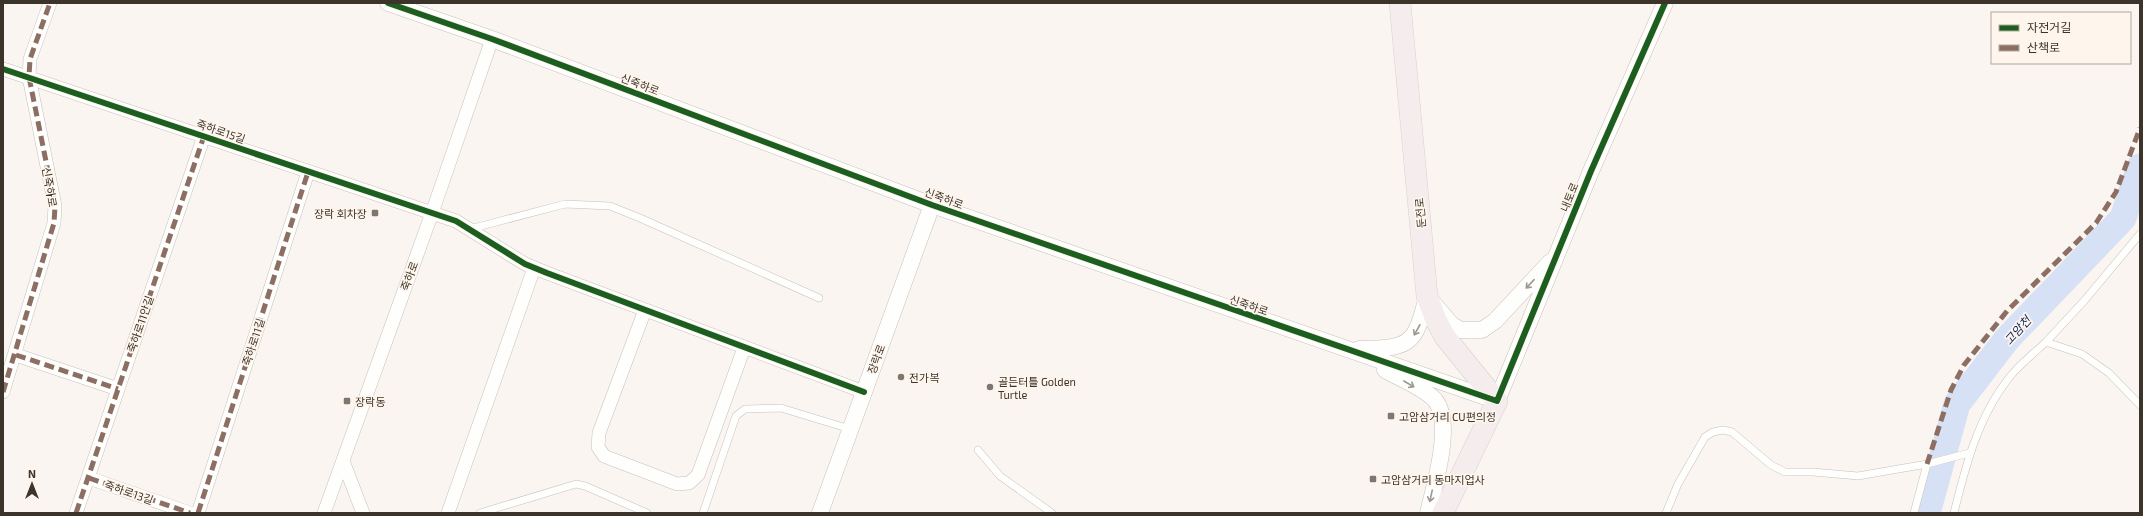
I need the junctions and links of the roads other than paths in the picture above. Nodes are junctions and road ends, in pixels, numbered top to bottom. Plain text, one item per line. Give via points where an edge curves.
1 (50, 3) edge
2 (388, 3) edge
3 (1400, 3) edge
4 (1665, 3) edge
5 (492, 39) junction
6 (3, 69) edge
7 (29, 77) junction
8 (204, 136) junction
9 (308, 172) junction
10 (932, 205) junction
11 (432, 213) junction
12 (470, 229) junction
13 (2140, 234) edge
14 (1556, 255) junction
15 (534, 268) junction
16 (1427, 296) junction
17 (819, 298) dead end
18 (645, 310) junction
19 (2046, 342) junction
20 (744, 348) junction
21 (1349, 350) junction
22 (16, 354) junction
23 (118, 389) junction
24 (3, 392) edge
25 (864, 392) junction
26 (1497, 401) junction
27 (2140, 405) edge
28 (850, 429) junction
29 (978, 450) dead end
30 (1969, 453) junction
31 (343, 461) junction
32 (1930, 464) junction
33 (90, 478) junction
34 (76, 513) edge
35 (190, 513) edge
36 (198, 513) edge
37 (324, 513) edge
38 (363, 513) edge
39 (448, 513) edge
40 (480, 513) edge
41 (647, 513) edge
42 (703, 513) edge
43 (820, 513) edge
44 (1052, 513) edge
45 (1428, 513) edge
46 (1444, 513) edge
47 (1666, 513) edge
48 (1914, 513) edge
49 (1954, 513) edge

1 - 7 street, 신죽하로 via 30,59
2 - 5 street, 신죽하로
3 - 16 main road, 둔전로
4 - 14 street, 내토로
5 - 10 street, 신죽하로
5 - 11 street, 죽하로
6 - 7 street, 죽하로15길
7 - 8 street, 죽하로15길
7 - 22 street, 신죽하로 via 55,206 54,223
8 - 9 street, 죽하로15길
8 - 23 street, 죽하로11안길
9 - 11 street, 죽하로15길
9 - 36 street, 죽하로11길
10 - 21 street, 신죽하로
10 - 25 street, 장락로
11 - 12 street, 죽하로15길
11 - 31 street, 죽하로
12 - 15 street, 죽하로15길
12 - 17 lane via 565,204 610,206
13 - 19 lane
14 -> 16 street via 1495,321 1482,330 1461,330 1452,325
14 - 26 street, 내토로
15 - 18 street, 죽하로15길
15 - 39 street
16 -> 21 street via 1420,325 1410,340 1388,349
16 - 26 main road, 둔전로 via 1445,337
18 - 20 street, 죽하로15길
18 - 20 street via 599,433 598,447 604,456 677,484 689,483 698,475
19 - 27 lane via 2082,354 2109,373
19 - 30 lane via 2012,374 1994,402
20 - 25 street, 죽하로15길
21 - 26 street, 신죽하로
21 -> 45 street via 1426,393 1440,408 1443,430
22 - 23 street
22 - 24 street, 신죽하로
23 - 33 street, 죽하로11안길
25 - 28 street, 장락로
26 - 46 main road, 내토로
28 - 42 lane via 780,408 745,409 736,416
28 - 43 street, 장락로
29 - 44 lane via 1000,476
30 - 32 lane
30 - 49 lane
31 - 37 street, 죽하로
31 - 38 street
32 - 47 lane via 1858,476 1785,472 1771,465 1732,432 1723,430 1705,437 1678,484
32 - 48 lane
33 - 34 street, 죽하로11안길
33 - 35 street, 죽하로13길
40 - 41 lane via 576,484

